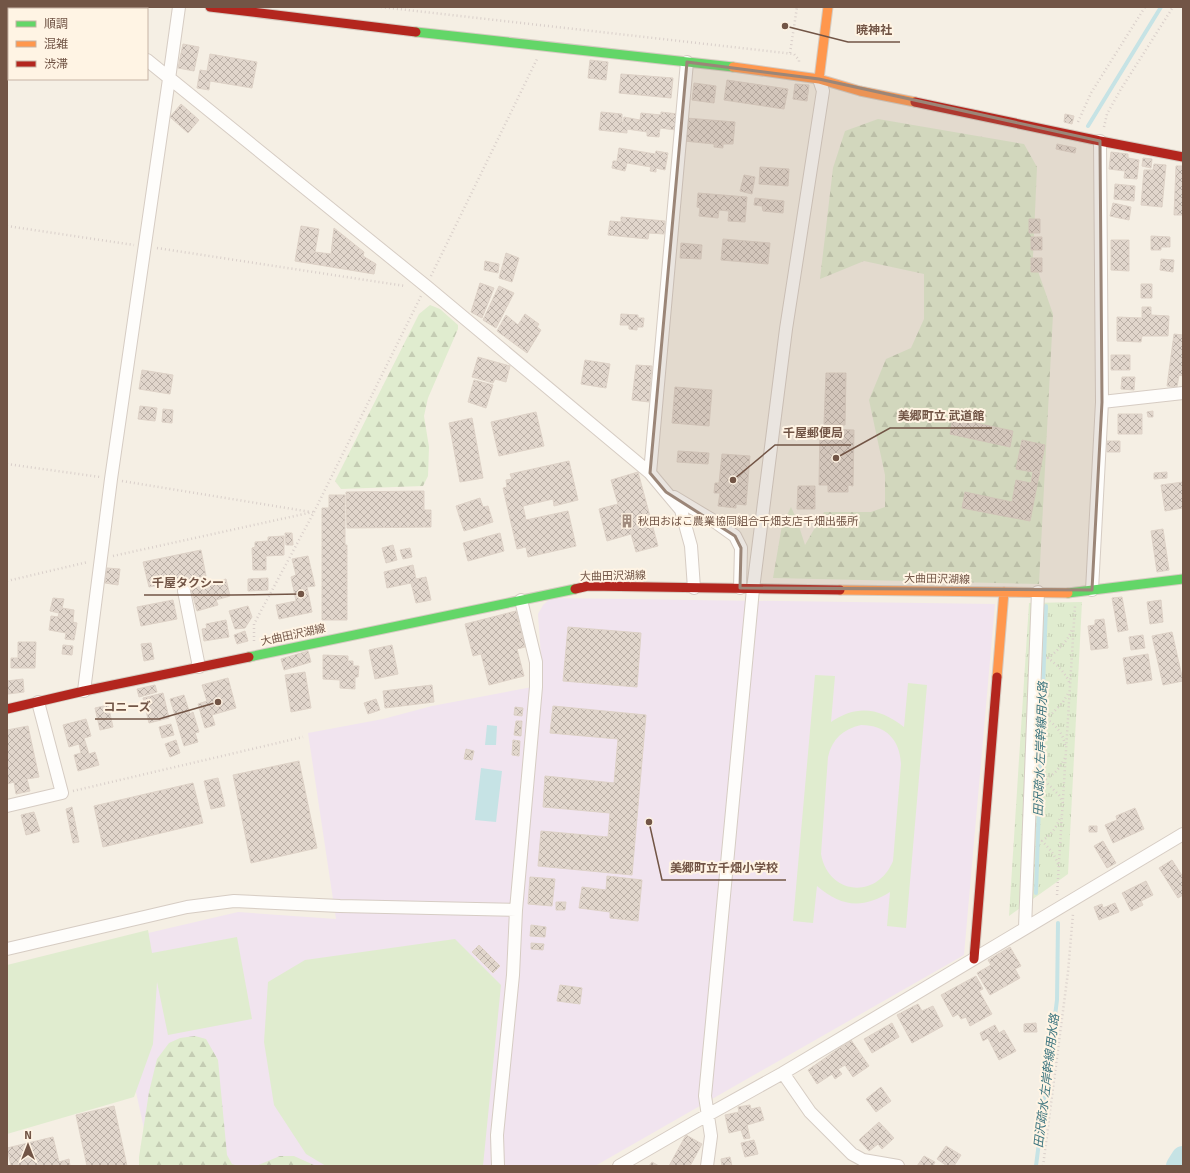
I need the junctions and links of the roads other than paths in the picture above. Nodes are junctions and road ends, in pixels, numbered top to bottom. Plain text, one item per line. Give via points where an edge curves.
1 (89, 7) edge
2 (179, 7) edge
3 (210, 7) edge
4 (828, 7) edge
5 (85, 8) edge
6 (148, 61) edge
7 (687, 62) junction
8 (169, 79) junction
9 (819, 79) junction
10 (1100, 141) junction
11 (1183, 157) edge
12 (1183, 393) edge
13 (1102, 402) junction
14 (650, 474) junction
15 (666, 492) junction
16 (1183, 579) edge
17 (694, 588) junction
18 (740, 588) junction
19 (753, 588) junction
20 (184, 590) dead end
21 (1092, 590) junction
22 (1004, 592) junction
23 (1038, 592) junction
24 (521, 600) junction
25 (199, 667) junction
26 (84, 691) junction
27 (38, 702) junction
28 (7, 708) edge
29 (7, 806) edge
30 (1183, 834) edge
31 (516, 910) junction
32 (1025, 928) junction
33 (7, 949) edge
34 (974, 959) junction
35 (783, 1073) junction
36 (708, 1115) junction
37 (871, 1164) edge
38 (498, 1166) edge
39 (619, 1166) edge
40 (707, 1166) edge
41 (898, 1166) edge

1 - 5 street
2 - 8 street
3 - 7 street
4 - 9 street
6 - 8 street
7 - 9 street
7 - 14 street
8 - 14 street via 426,286
8 - 26 street via 111,479
9 - 10 street
9 - 19 street via 823,91 786,329
10 - 11 street
10 - 13 street
12 - 13 street
13 - 21 street
14 - 15 street
15 - 17 street via 681,510 691,546
15 - 18 street via 735,536 741,548
16 - 21 street, 大曲田沢湖線
17 - 18 street, 大曲田沢湖線
17 - 24 street, 大曲田沢湖線 via 588,586
18 - 19 street, 大曲田沢湖線
19 - 22 street, 大曲田沢湖線
19 - 36 street via 705,1096
20 - 25 street
21 - 23 street, 大曲田沢湖線
22 - 23 street, 大曲田沢湖線
22 - 34 street
23 - 32 street
24 - 25 street, 大曲田沢湖線
24 - 31 street via 536,662 536,687
25 - 26 street, 大曲田沢湖線
26 - 27 street, 大曲田沢湖線
27 - 28 street, 大曲田沢湖線
27 - 29 street via 62,793
30 - 32 street
31 - 33 street via 234,901 187,907
31 - 38 street via 513,975 498,1135
32 - 34 street
34 - 35 street
35 - 36 street
35 - 37 street via 810,1112 852,1154
36 - 39 street
36 - 40 street via 711,1136
37 - 41 street

